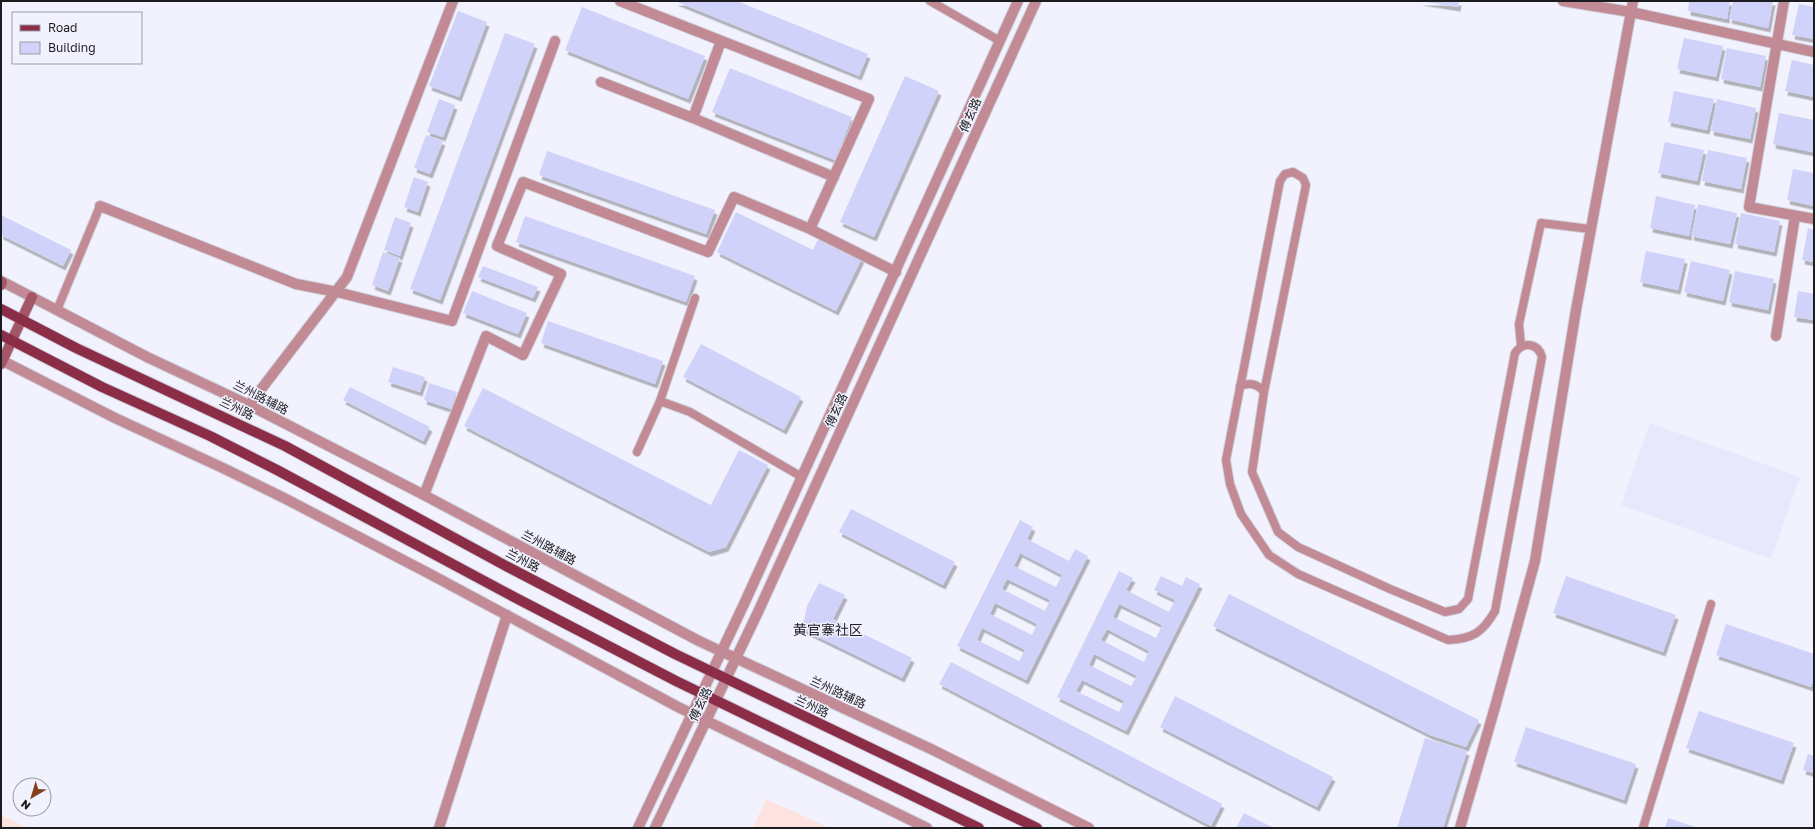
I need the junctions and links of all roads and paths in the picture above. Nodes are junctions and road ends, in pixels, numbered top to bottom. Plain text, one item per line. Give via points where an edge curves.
1 (452, 1) edge
2 (620, 1) edge
3 (930, 1) edge
4 (1018, 1) edge
5 (1036, 1) edge
6 (1563, 1) edge
7 (1633, 1) edge
8 (1784, 1) edge
9 (1631, 12) junction
10 (555, 41) dead end
11 (721, 41) junction
12 (1000, 41) junction
13 (1776, 45) junction
14 (1814, 52) edge
15 (601, 82) dead end
16 (693, 118) junction
17 (834, 176) junction
18 (100, 206) joint
19 (1795, 216) junction
20 (1814, 219) edge
21 (810, 229) junction
22 (1590, 229) junction
23 (896, 272) junction
24 (1, 282) edge
25 (337, 292) junction
26 (32, 297) junction
27 (695, 298) dead end
28 (1, 309) edge
29 (57, 310) junction
30 (21, 320) junction
31 (1, 335) edge
32 (1776, 336) dead end
33 (12, 340) junction
34 (1521, 346) junction
35 (2, 361) edge
36 (1240, 386) junction
37 (1264, 392) junction
38 (660, 401) junction
39 (249, 405) junction
40 (637, 452) dead end
41 (802, 477) junction
42 (424, 495) junction
43 (1711, 604) dead end
44 (507, 615) junction
45 (722, 652) junction
46 (736, 659) junction
47 (712, 672) junction
48 (726, 679) junction
49 (702, 694) junction
50 (716, 701) junction
51 (693, 714) junction
52 (706, 721) junction
53 (439, 828) edge
54 (638, 828) edge
55 (655, 828) edge
56 (927, 828) edge
57 (980, 828) edge
58 (1037, 828) edge
59 (1089, 828) edge
60 (1460, 828) edge
61 (1643, 828) edge

1 - 25 street via 347,277
2 - 11 street
3 - 12 lane
4 - 12 street, 傅玄路
5 - 46 street, 傅玄路
6 - 9 street
7 - 9 street
8 - 13 street
9 - 13 street
9 - 22 street
10 - 25 street via 452,321
11 - 16 street
11 - 17 street via 869,99
12 - 23 street, 傅玄路
13 - 14 street
13 - 19 street via 1749,207
15 - 16 street
16 - 17 street
17 - 21 street
18 - 25 street via 296,284
18 - 29 lane
19 - 20 street
19 - 32 street
21 - 23 street
21 - 42 street via 734,197 708,252 523,182 497,246 560,274 523,355 486,336
22 - 34 lane via 1541,223 1519,324
22 - 60 street via 1535,561
23 - 41 street, 傅玄路
24 - 26 street, 兰州路辅路
25 - 39 street
26 - 29 street, 兰州路辅路
26 - 30 main road
27 - 38 lane
28 - 30 main road, 兰州路
29 - 39 street, 兰州路辅路
30 - 33 main road
30 - 47 main road, 兰州路 via 285,446 508,567
31 - 33 main road
33 - 35 main road
33 - 49 main road via 102,387 210,436 277,470
34 - 36 lane via 1534,346 1542,357 1495,611 1488,624 1477,634 1463,639 1448,640 1298,574 1269,555 1241,514 1230,484 1226,460
34 - 37 lane via 1515,353 1468,599 1459,609 1452,612 1445,612 1390,589 1298,547 1278,532 1252,472
35 - 44 street via 115,418 258,485
36 - 37 lane via 1251,383
36 - 37 lane via 1280,181 1285,174 1297,173 1304,178 1306,186
38 - 40 lane
38 - 41 lane via 690,412
39 - 42 street, 兰州路辅路
41 - 45 street, 傅玄路
42 - 45 street, 兰州路辅路
43 - 61 lane
44 - 51 street
44 - 53 street
45 - 46 street, 兰州路辅路
45 - 47 street, 傅玄路
46 - 48 street, 傅玄路
46 - 59 street, 兰州路辅路 via 931,749
47 - 48 main road, 兰州路
47 - 49 street, 傅玄路
48 - 50 street, 傅玄路
48 - 58 main road, 兰州路
49 - 50 main road
49 - 51 street, 傅玄路
50 - 52 street, 傅玄路
50 - 57 main road
51 - 52 street
51 - 54 street, 傅玄路
52 - 55 street, 傅玄路
52 - 56 street

